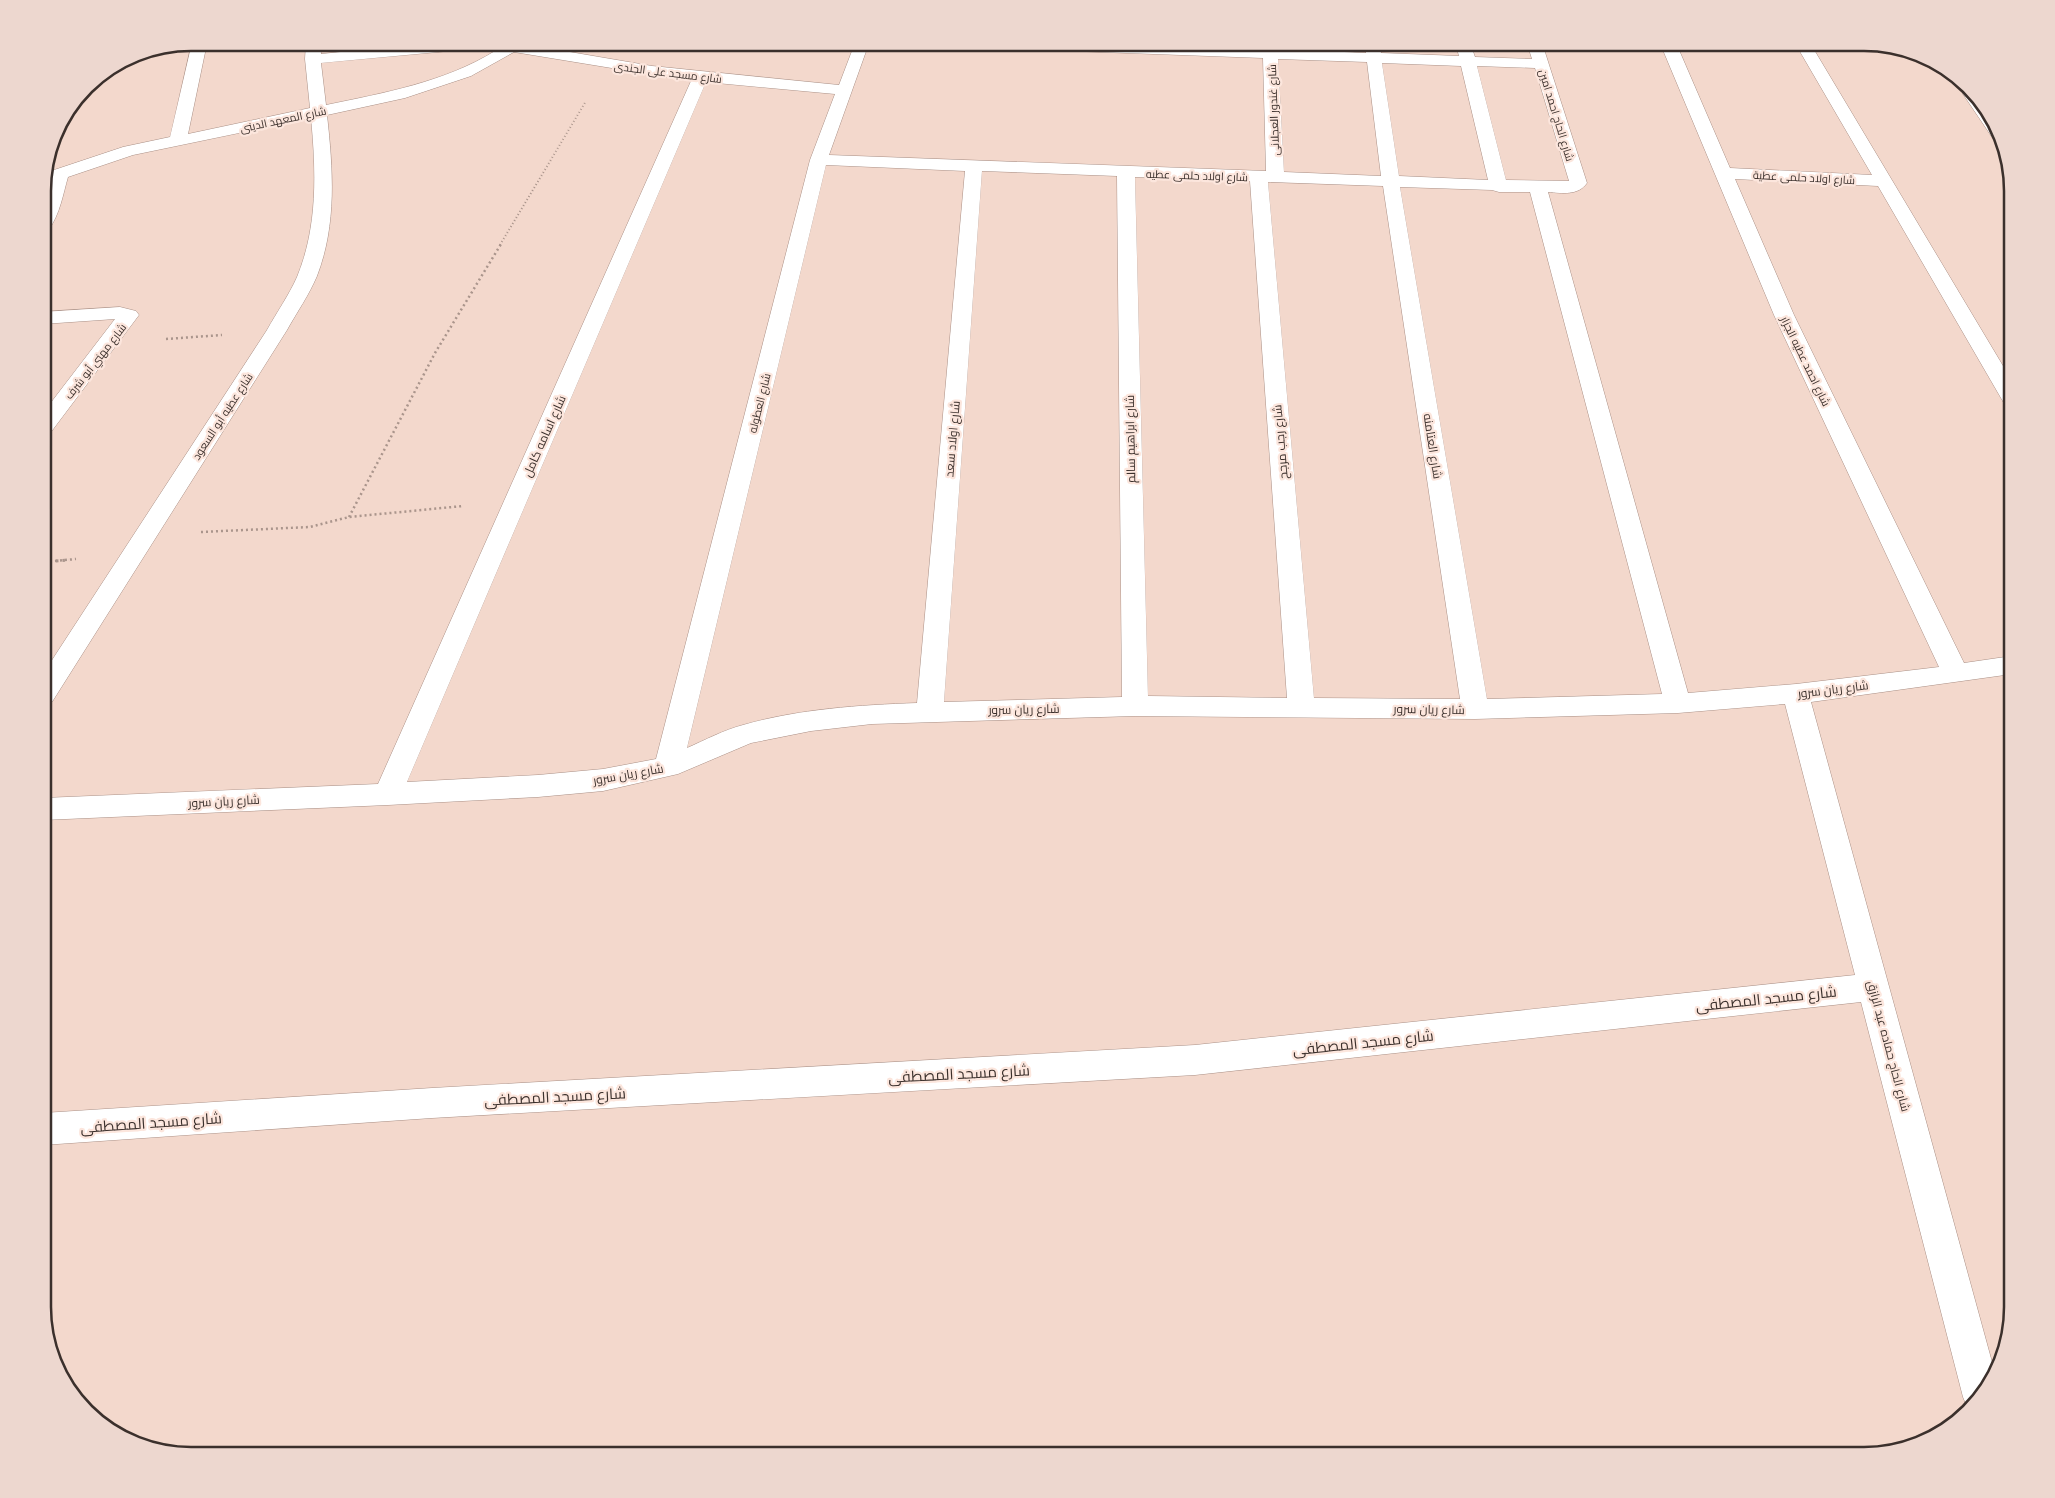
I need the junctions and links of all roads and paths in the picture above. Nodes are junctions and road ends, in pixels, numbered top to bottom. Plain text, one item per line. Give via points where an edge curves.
1 (1270, 51) edge
2 (1373, 51) edge
3 (1384, 51) edge
4 (1466, 51) edge
5 (1537, 51) edge
6 (1672, 51) edge
7 (1808, 51) edge
8 (198, 52) edge
9 (313, 52) edge
10 (387, 52) edge
11 (503, 52) edge
12 (547, 52) edge
13 (615, 52) edge
14 (859, 52) edge
15 (313, 59) junction
16 (1468, 61) junction
17 (607, 64) junction
18 (1541, 64) junction
19 (700, 77) junction
20 (845, 90) junction
21 (318, 111) junction
22 (178, 140) junction
23 (819, 160) junction
24 (974, 166) junction
25 (1126, 172) junction
26 (1722, 173) junction
27 (52, 177) edge
28 (1267, 178) junction
29 (1885, 181) junction
30 (1391, 183) junction
31 (1575, 186) joint
32 (1499, 187) junction
33 (1538, 188) junction
34 (52, 318) edge
35 (2004, 384) edge
36 (52, 415) edge
37 (516, 500) junction
38 (349, 517) junction
39 (147, 533) junction
40 (2004, 667) edge
41 (1956, 674) junction
42 (52, 681) edge
43 (1796, 694) junction
44 (1678, 703) junction
45 (1135, 706) junction
46 (1300, 706) junction
47 (1475, 709) junction
48 (930, 711) junction
49 (668, 767) junction
50 (388, 794) junction
51 (52, 809) edge
52 (1873, 986) junction
53 (52, 1128) edge
54 (1979, 1386) edge

1 - 28 street, شارع غندور العجلانى
2 - 30 street, شارع العتامنه
3 - 16 street
4 - 16 street
5 - 18 street, شارع الحاج احمد امين
6 - 26 street, شارع احمد عطيه الجزار
7 - 29 street
8 - 22 street
9 - 15 street, شارع عطيه أبو السعود
10 - 15 street, شارع مسجد على الجندى
11 - 21 street, شارع المعهد الدينى via 434,84
12 - 17 street, شارع مسجد على الجندى
13 - 17 street
14 - 20 street, شارع العطوله
15 - 21 street, شارع عطيه أبو السعود
16 - 18 street
16 - 32 street
17 - 19 street, شارع مسجد على الجندى
17 - 38 path via 434,353
18 - 31 street, شارع الحاج احمد امين via 1578,183
19 - 20 street, شارع مسجد على الجندى
19 - 37 street, شارع اسامه كامل
20 - 23 street, شارع العطوله
21 - 22 street, شارع المعهد الدينى
21 - 39 street, شارع عطيه أبو السعود via 324,164 324,204 320,234 307,276 277,330
22 - 27 street, شارع المعهد الدينى via 129,151
23 - 24 street, شارع اولاد حلمى عطيه
23 - 49 street, شارع العطوله
24 - 25 street, شارع اولاد حلمى عطيه
24 - 48 street, شارع اولاد سعد
25 - 28 street, شارع اولاد حلمى عطيه
25 - 45 street, شارع ابراهيم سالم
26 - 29 street, شارع اولاد حلمى عطية
26 - 41 street, شارع احمد عطيه الجزار via 1784,315
28 - 30 street, شارع اولاد حلمى عطيه
28 - 46 street, شارع رجب مرجح
29 - 35 street
30 - 32 street, شارع اولاد حلمى عطيه
30 - 47 street, شارع العتامنه
31 - 33 street, شارع اولاد حلمى عطيه via 1567,189
32 - 33 street, شارع اولاد حلمى عطيه
33 - 44 street
34 - 36 street, شارع مهني أبو شرف via 130,315
37 - 38 path
37 - 50 street, شارع اسامه كامل
38 - 39 path via 282,530
39 - 42 street, شارع عطيه أبو السعود
40 - 41 street, شارع ريان سرور
41 - 43 street, شارع ريان سرور
43 - 44 street, شارع ريان سرور
43 - 52 street, شارع الحاج حماده عبد الرازق
44 - 47 street, شارع ريان سرور
45 - 46 street, شارع ريان سرور
45 - 48 street, شارع ريان سرور
46 - 47 street, شارع ريان سرور
48 - 49 street, شارع ريان سرور via 811,721 755,732
49 - 50 street, شارع ريان سرور via 603,780
50 - 51 street, شارع ريان سرور
52 - 53 street, شارع مسجد المصطفى via 1194,1060 432,1103
52 - 54 street, شارع الحاج حماده عبد الرازق

